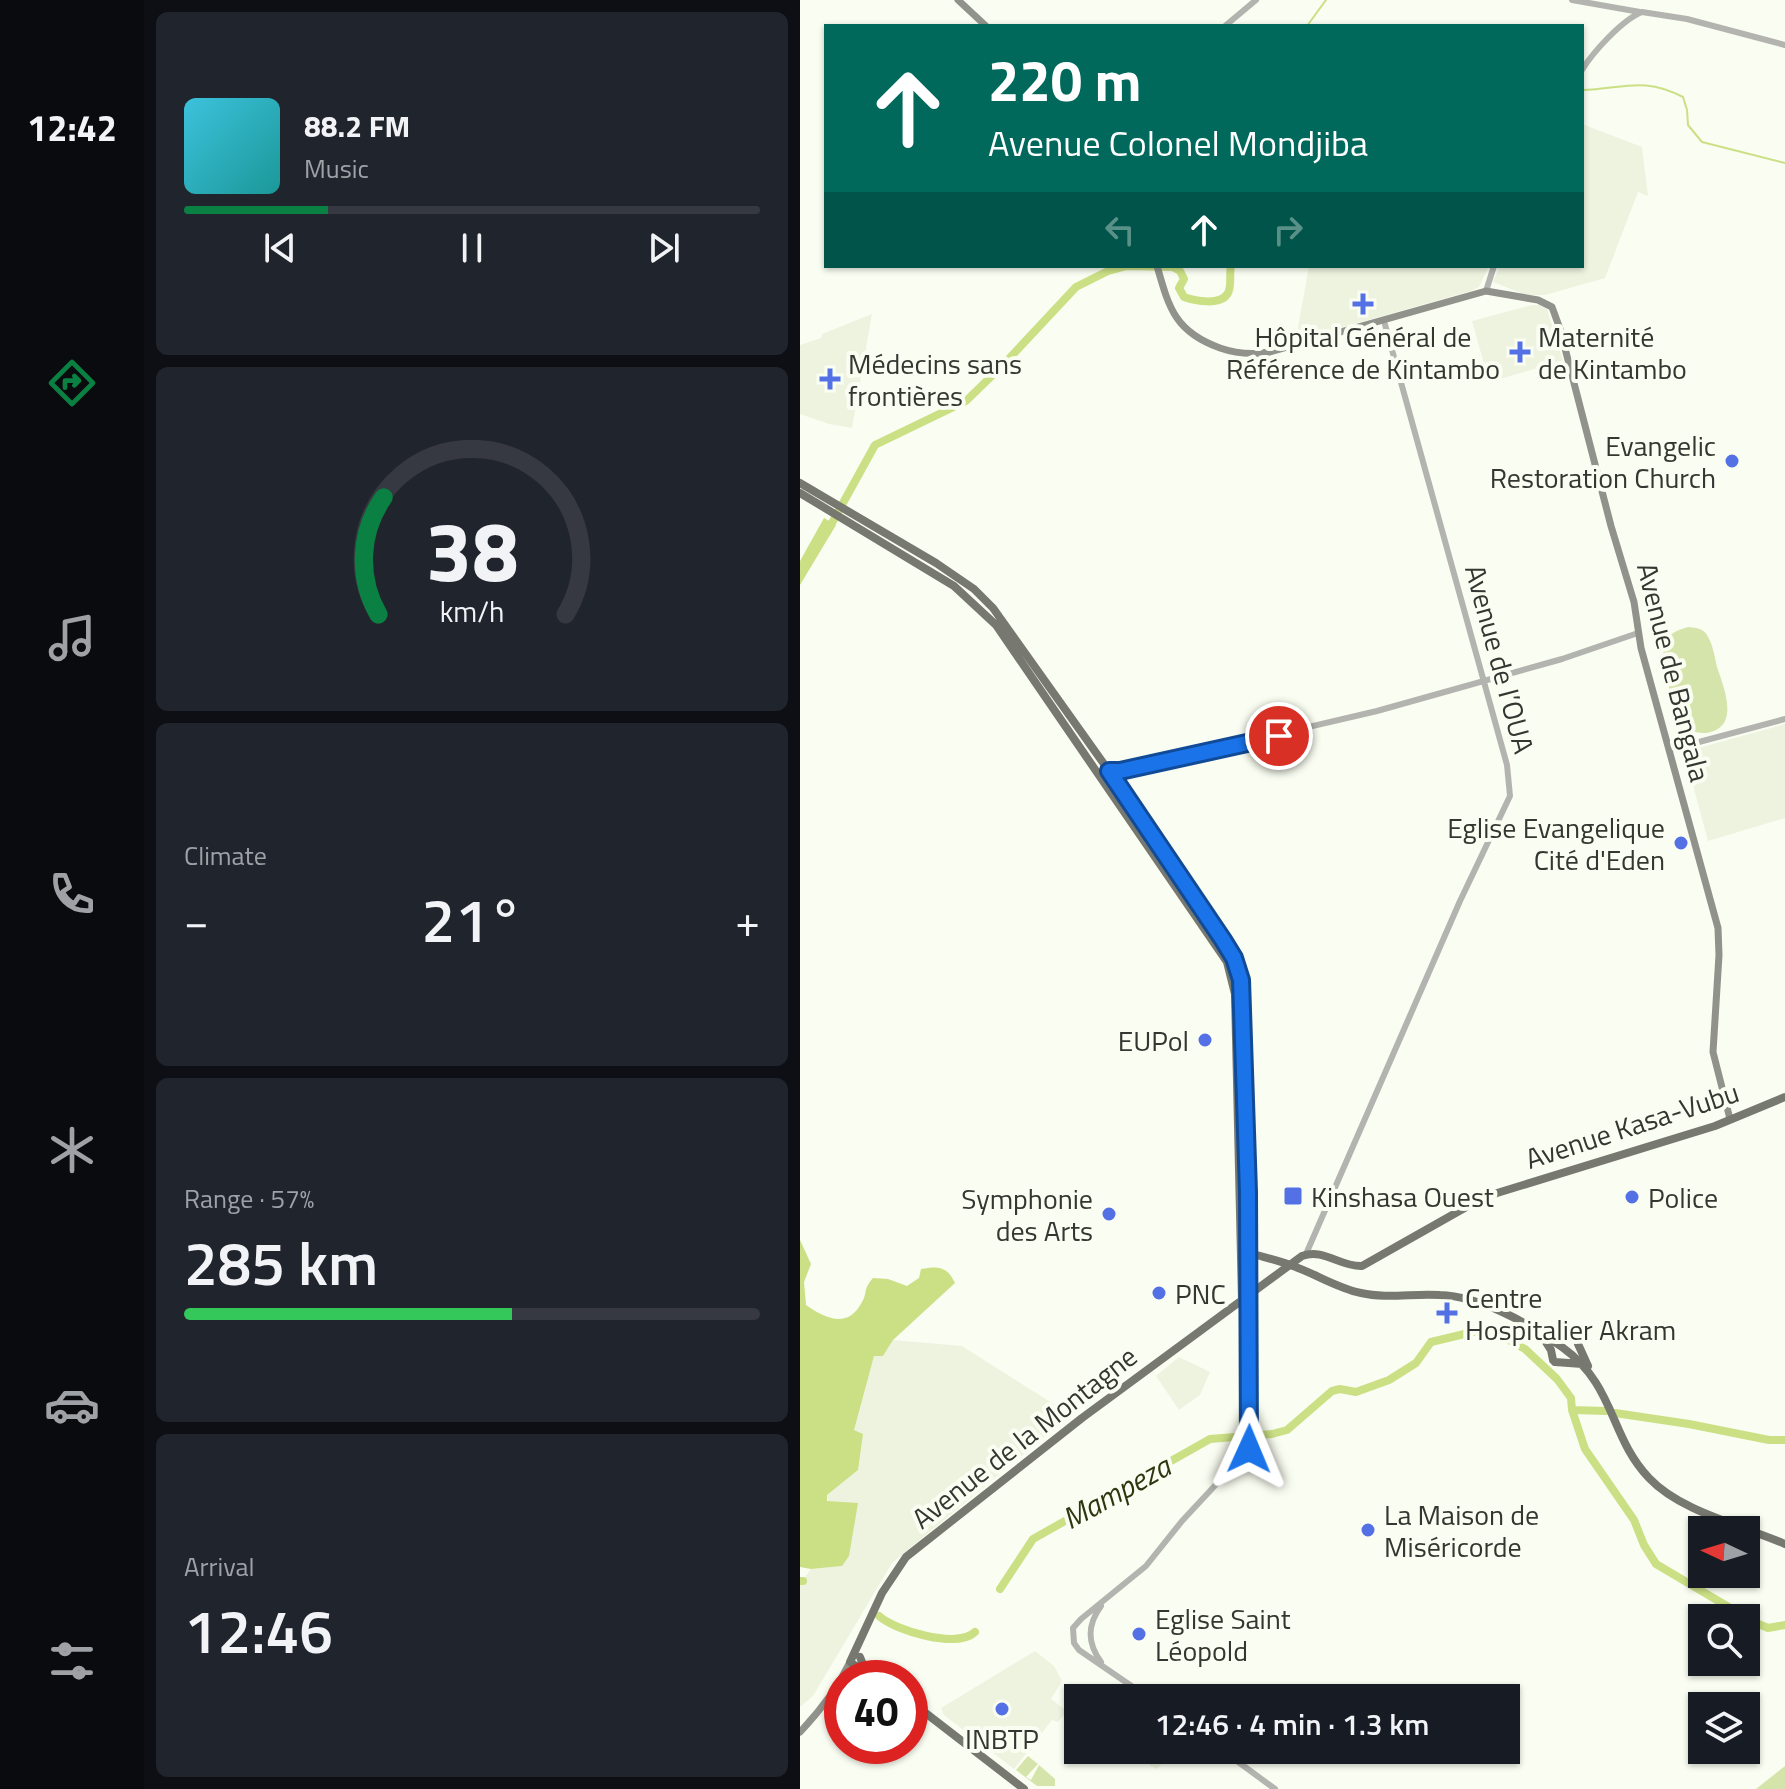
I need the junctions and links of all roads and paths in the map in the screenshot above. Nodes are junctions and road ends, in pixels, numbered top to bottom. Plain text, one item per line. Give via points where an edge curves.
1 (958, 0) edge
2 (1256, 0) edge
3 (1572, 0) edge
4 (1642, 12) junction
5 (984, 24) edge
6 (1227, 24) edge
7 (1785, 45) edge
8 (1584, 67) edge
9 (1493, 268) edge
10 (1158, 270) edge
11 (1486, 291) junction
12 (1384, 321) junction
13 (800, 483) edge
14 (800, 493) edge
15 (821, 502) junction
16 (1638, 633) junction
17 (1483, 681) junction
18 (1785, 719) edge
19 (1669, 750) junction
20 (1105, 773) junction
21 (1785, 1097) edge
22 (1730, 1119) junction
23 (1245, 1252) junction
24 (1306, 1254) junction
25 (1292, 1265) junction
26 (1246, 1299) junction
27 (1542, 1335) junction
28 (1578, 1344) dead end
29 (1584, 1364) junction
30 (1592, 1374) junction
31 (1785, 1544) edge
32 (1106, 1599) junction
33 (856, 1660) edge
34 (1109, 1670) junction
35 (1129, 1684) edge
36 (824, 1705) edge
37 (928, 1715) edge
38 (800, 1732) edge
39 (1241, 1764) edge
40 (1024, 1789) edge
41 (1275, 1789) edge

1 - 5 main road
2 - 6 street
3 - 4 street
4 - 7 street
4 - 8 street
9 - 11 street
10 - 12 main road via 1172,311 1190,333 1239,354 1270,352
11 - 12 main road
11 - 16 main road, Avenue de Bangala via 1538,300 1555,313
12 - 17 street, Avenue de l’OUA
13 - 15 main road
14 - 15 main road
15 - 20 main road via 977,604
16 - 17 street
16 - 19 main road, Avenue de Bangala
17 - 20 street via 1271,738
17 - 24 street, Avenue de l’OUA via 1511,793
18 - 19 street
19 - 22 main road, Avenue de Bangala via 1719,933 1713,1052
20 - 23 main road via 1231,971
21 - 22 main road, Avenue Kasa-Vubu
22 - 24 main road, Avenue Kasa-Vubu via 1491,1194 1362,1266
23 - 25 main road
23 - 26 main road
24 - 25 main road
25 - 26 main road
25 - 27 main road via 1367,1294 1467,1298
26 - 32 street via 1246,1454 1159,1553
26 - 33 main road, Avenue de la Montagne via 1106,1400 906,1557 889,1579
27 - 29 main road
27 - 29 main road via 1554,1361
28 - 30 main road
29 - 30 main road
30 - 31 main road via 1637,1463 1655,1484 1688,1505
32 - 34 street via 1090,1631 1093,1651
32 - 34 street via 1076,1623 1072,1637 1079,1650
34 - 35 street
36 - 38 main road
37 - 40 main road
39 - 41 street

